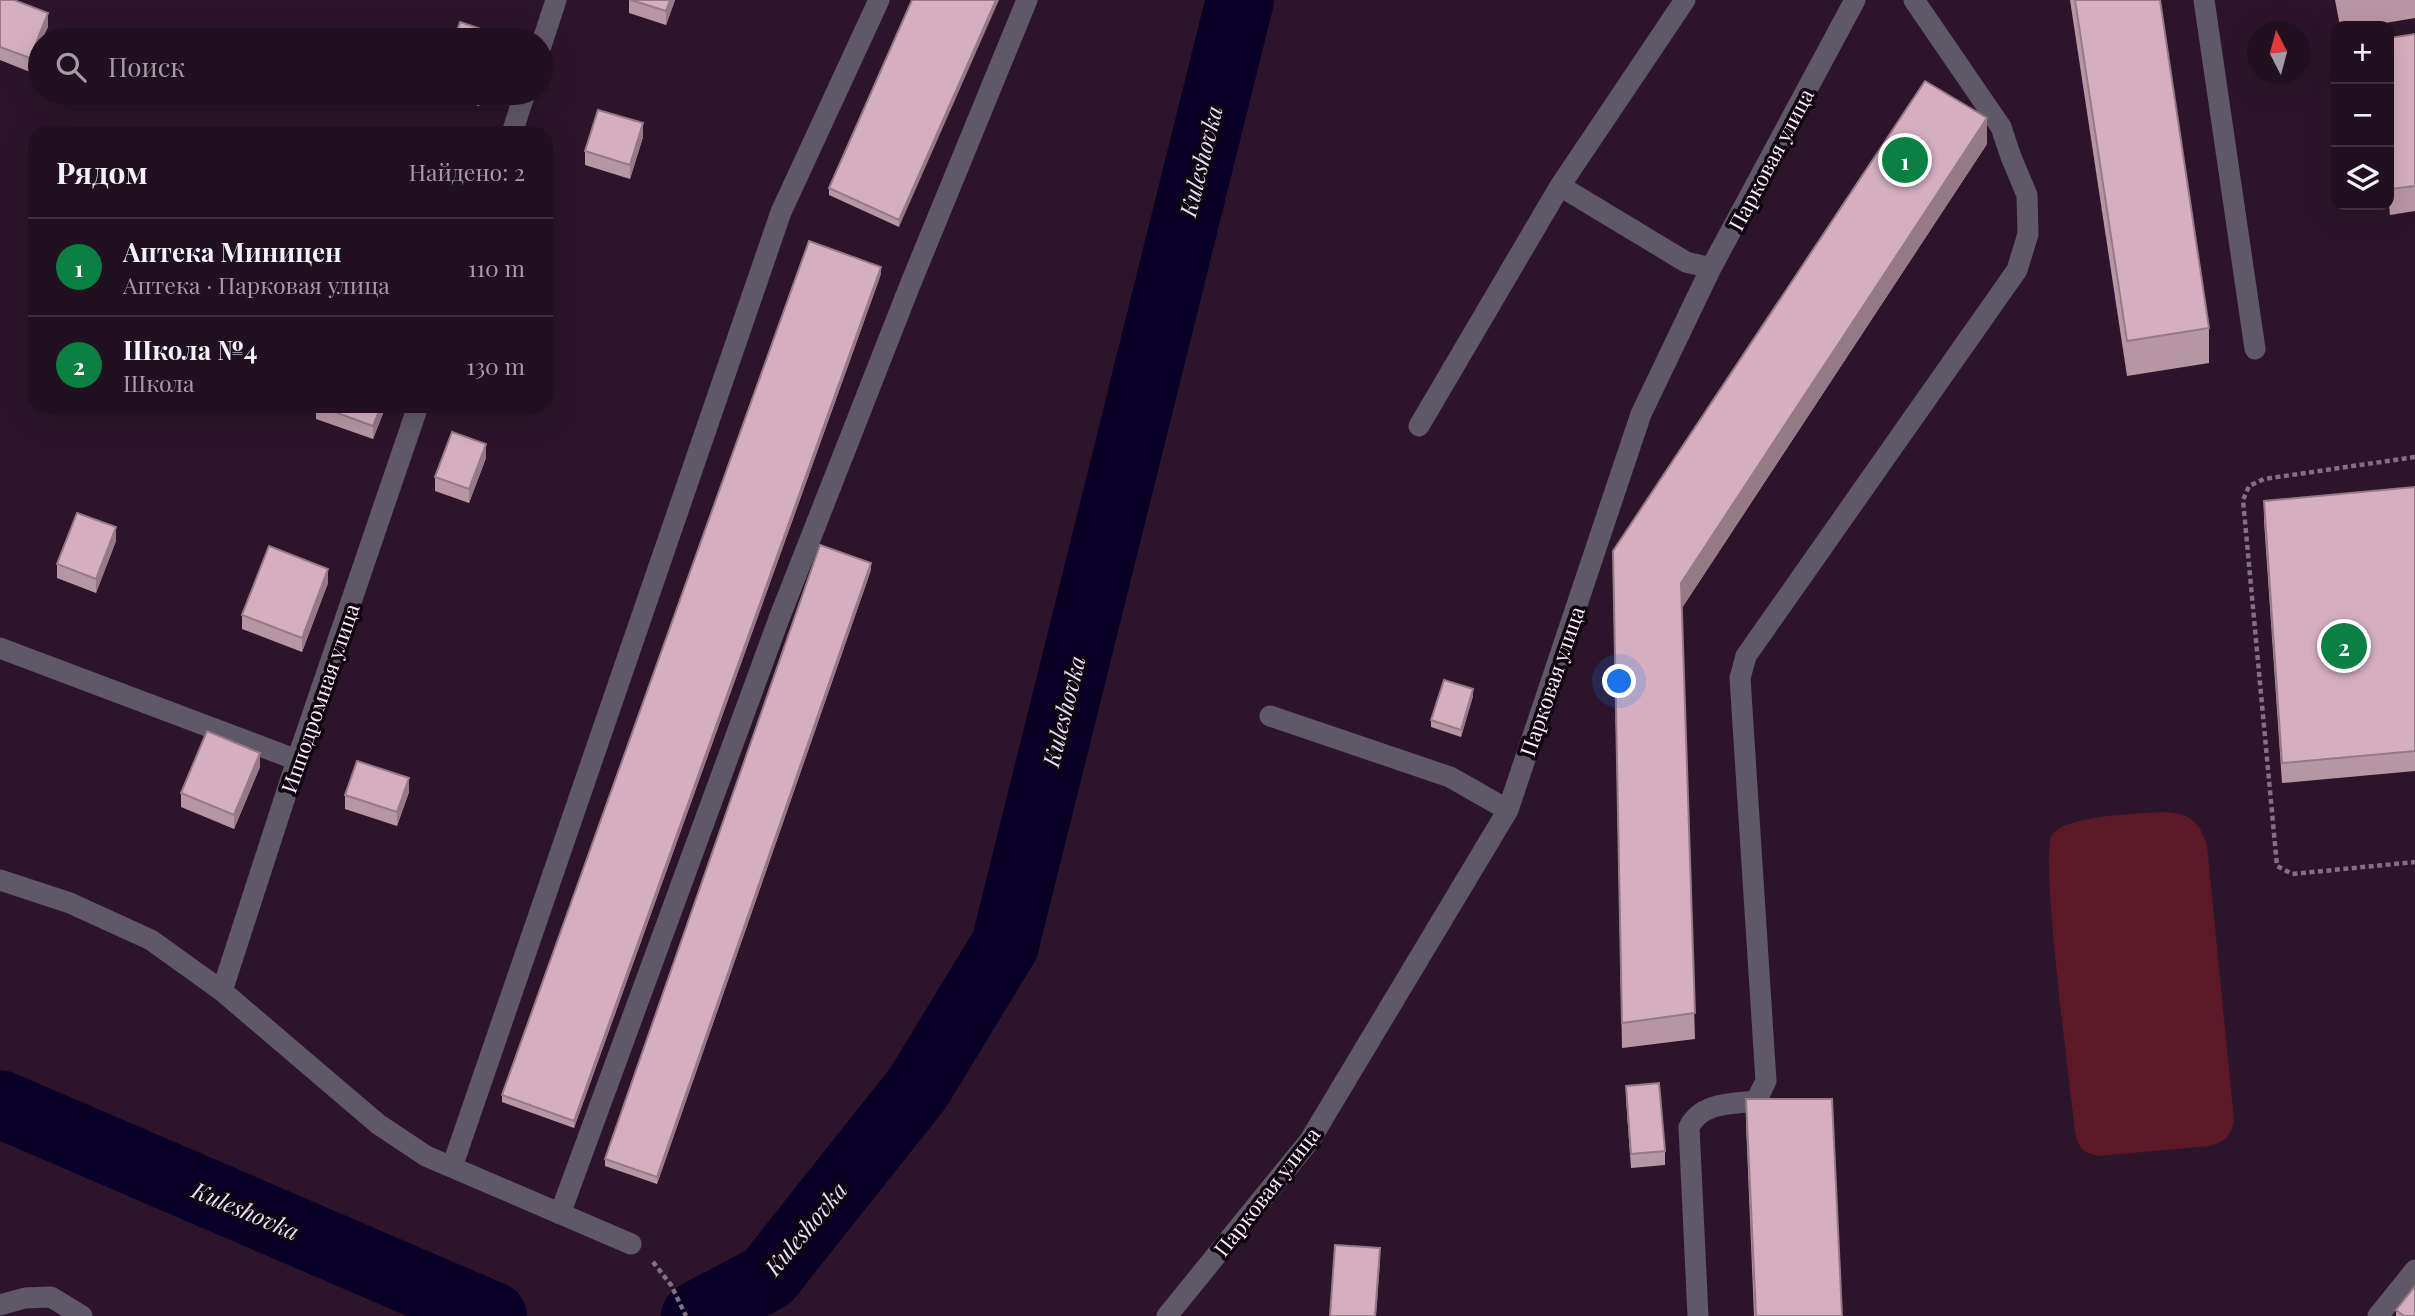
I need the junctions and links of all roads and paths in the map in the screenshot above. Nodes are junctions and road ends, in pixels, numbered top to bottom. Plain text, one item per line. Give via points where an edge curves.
1 (556, 0) edge
2 (879, 0) edge
3 (1027, 0) edge
4 (1685, 0) edge
5 (1855, 0) edge
6 (1914, 0) edge
7 (2204, 0) edge
8 (547, 28) edge
9 (521, 105) edge
10 (514, 126) edge
11 (1560, 186) junction
12 (1712, 268) junction
13 (2255, 349) dead end
14 (416, 413) edge
15 (1419, 426) dead end
16 (2415, 457) edge
17 (0, 648) edge
18 (1270, 716) dead end
19 (297, 760) junction
20 (1508, 810) junction
21 (2415, 862) edge
22 (0, 880) edge
23 (222, 991) junction
24 (452, 1167) junction
25 (561, 1214) junction
26 (631, 1244) dead end
27 (661, 1270) dead end
28 (2415, 1270) edge
29 (0, 1305) edge
30 (82, 1316) edge
31 (686, 1316) edge
32 (1167, 1316) edge
33 (1698, 1316) edge
34 (2378, 1316) edge

1 - 8 street
2 - 24 street via 781,212
3 - 25 street via 780,616
4 - 11 street
5 - 12 street, Парковая улица
6 - 33 street via 2001,127 2027,195 2028,234 2017,270 1745,656 1740,678 1766,1081 1756,1101 1707,1108 1694,1116 1689,1127
7 - 13 street
9 - 10 street
11 - 12 street via 1686,262
11 - 15 street
12 - 20 street, Парковая улица via 1642,414
14 - 19 street, Ипподромная улица
16 - 21 path via 2264,479 2249,486 2243,500 2277,866 2292,874
17 - 19 street
18 - 20 street via 1450,777
19 - 23 street, Ипподромная улица
20 - 32 street, Парковая улица via 1310,1140
22 - 23 street via 70,903 151,940
23 - 24 street via 378,1124 425,1156
24 - 25 street
25 - 26 street
27 - 31 path
28 - 34 street
29 - 30 street via 51,1297

